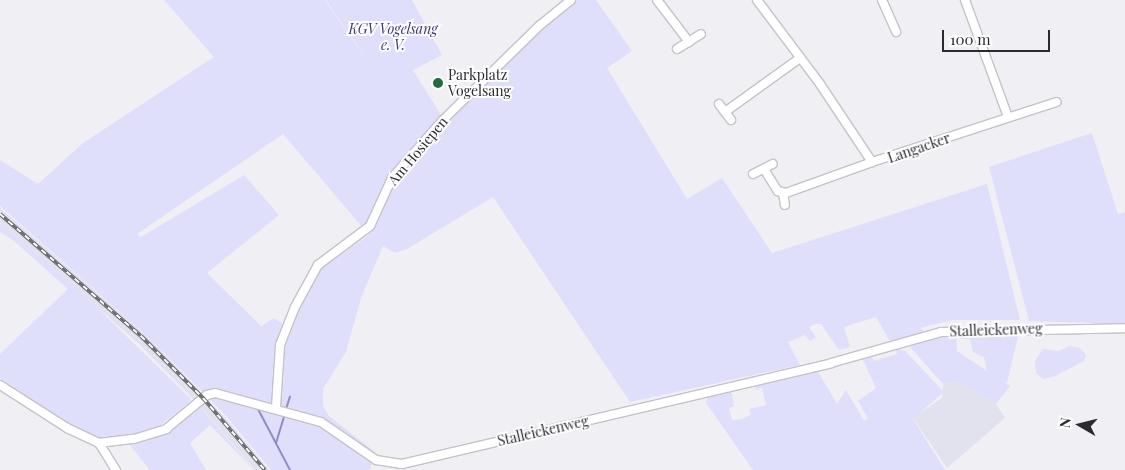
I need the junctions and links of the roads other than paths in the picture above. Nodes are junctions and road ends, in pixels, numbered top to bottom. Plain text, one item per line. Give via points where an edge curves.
1 (571, 0) edge
2 (657, 0) edge
3 (757, 0) edge
4 (882, 0) edge
5 (965, 0) edge
6 (896, 32) dead end
7 (701, 34) dead end
8 (689, 42) junction
9 (677, 49) dead end
10 (800, 58) junction
11 (1057, 102) dead end
12 (719, 104) dead end
13 (725, 112) junction
14 (1008, 117) junction
15 (731, 120) dead end
16 (872, 162) junction
17 (773, 164) dead end
18 (764, 169) junction
19 (753, 174) dead end
20 (783, 193) junction
21 (785, 205) dead end
22 (1125, 328) edge
23 (0, 385) edge
24 (279, 408) junction
25 (99, 443) junction
26 (116, 470) edge

1 - 24 street, Am Hosiepen via 539,26 442,121 392,178 370,226 318,265 295,307 280,345
2 - 8 street
3 - 10 street, Langacker
4 - 6 street
5 - 14 street
7 - 8 street
8 - 9 street
10 - 13 street
10 - 16 street, Langacker
11 - 14 street, Langacker
12 - 13 street
13 - 15 street
14 - 16 street, Langacker
16 - 20 street
17 - 18 street
18 - 19 street
18 - 20 street
20 - 21 street
22 - 24 street, Stalleickenweg via 940,332 831,363 402,464 376,460 321,422
23 - 25 street via 67,428
24 - 25 street, Stalleickenweg via 211,393 166,429 134,439
25 - 26 street

